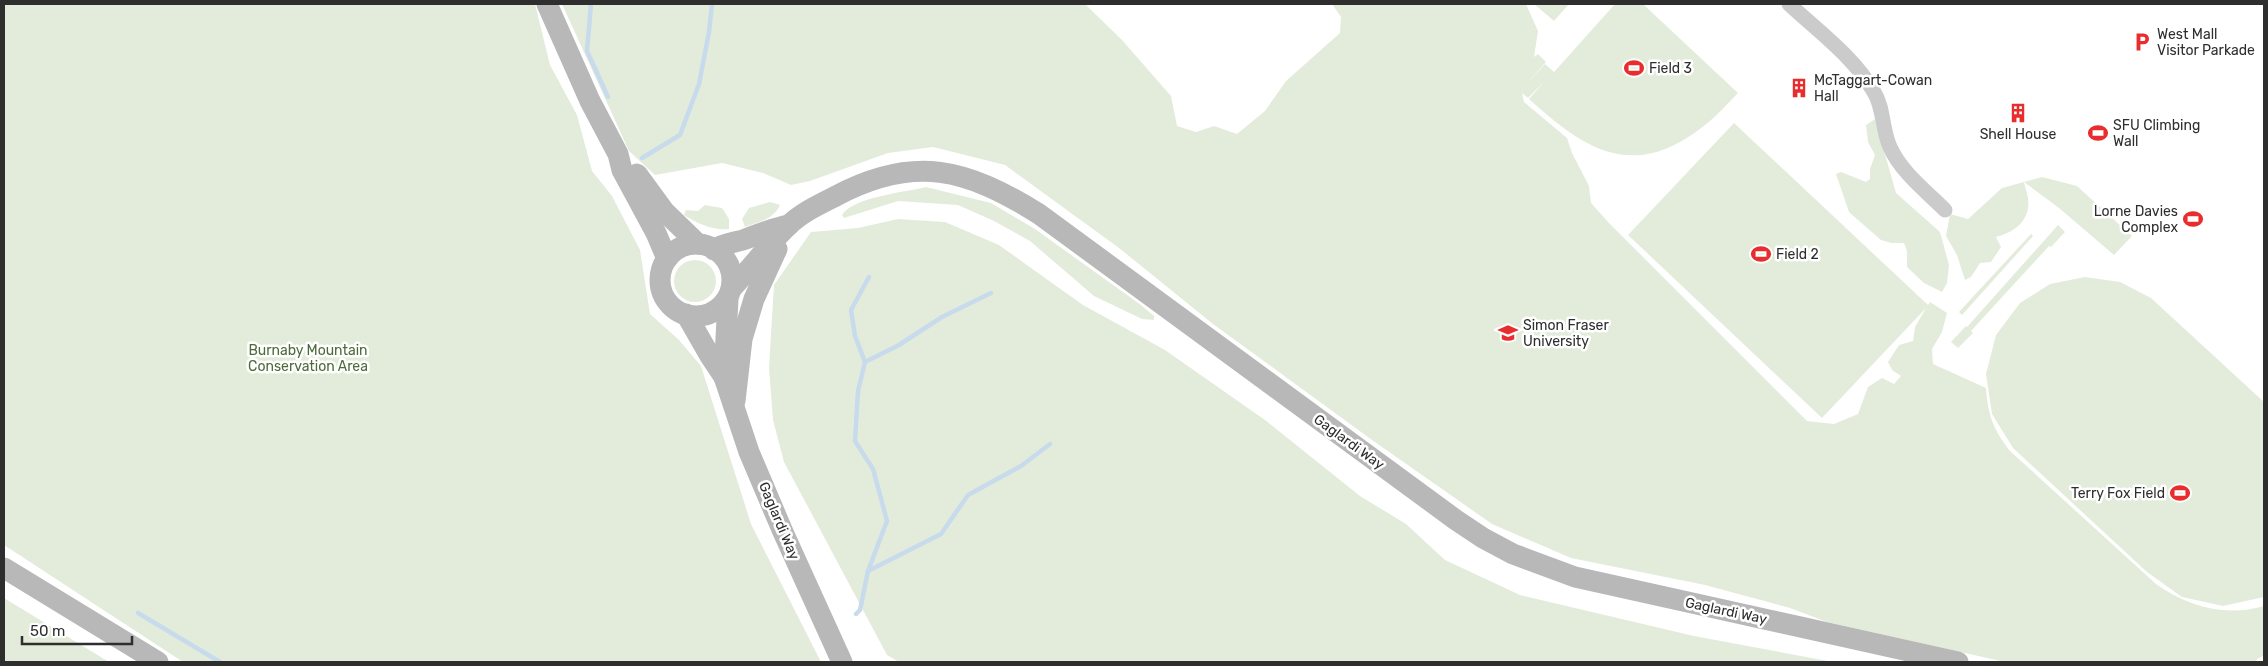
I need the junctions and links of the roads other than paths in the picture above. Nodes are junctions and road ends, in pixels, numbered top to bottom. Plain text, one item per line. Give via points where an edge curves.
1 (547, 4) edge
2 (1789, 4) edge
3 (618, 154) junction
4 (1946, 210) dead end
5 (789, 225) junction
6 (706, 247) junction
7 (667, 259) junction
8 (730, 293) junction
9 (686, 314) junction
10 (724, 377) junction
11 (734, 409) junction
12 (4, 568) edge
13 (158, 662) edge
14 (842, 662) edge
15 (1958, 662) edge

1 - 3 street via 590,101
2 - 4 street via 1849,59 1875,92 1890,146 1908,173
3 - 6 street via 631,166 664,211
3 - 7 street via 622,170
5 - 6 street, Gaglardi Way
5 - 8 street, Gaglardi Way
5 - 11 street via 754,299 742,338
5 - 15 street, Gaglardi Way via 820,204 879,177 914,172 951,174 989,185 1039,214 1456,520 1513,554 1583,579
6 - 7 street via 681,247
6 - 8 street via 722,256 729,266 732,277
7 - 9 street via 661,275 662,291 672,306
8 - 9 street via 720,308 710,314
8 - 10 street, Gaglardi Way
9 - 10 street, Gaglardi Way
10 - 11 street, Gaglardi Way
11 - 14 street, Gaglardi Way via 783,532
12 - 13 street

